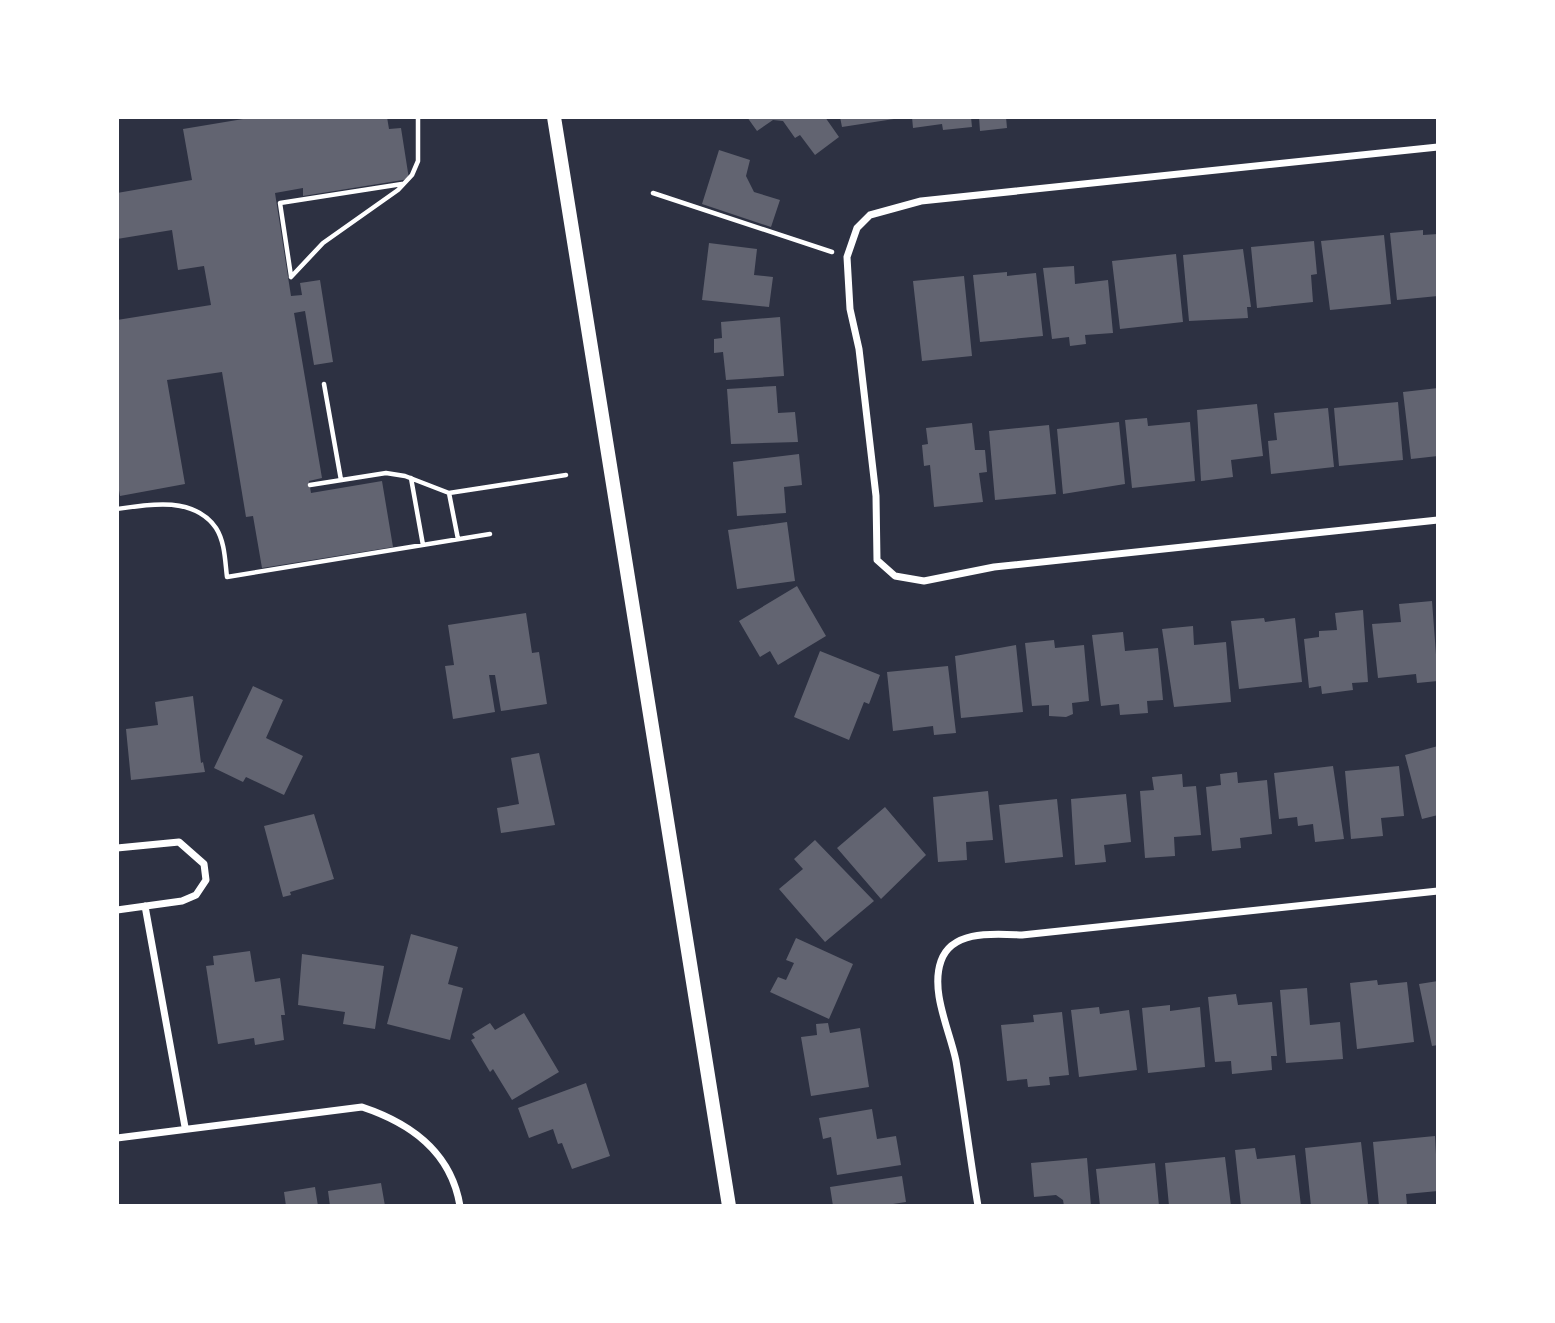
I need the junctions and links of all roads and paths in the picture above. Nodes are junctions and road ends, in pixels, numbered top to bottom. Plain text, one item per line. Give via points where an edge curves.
1 (418, 117) edge
2 (554, 117) edge
3 (1438, 147) edge
4 (404, 184) junction
5 (653, 193) dead end
6 (847, 257) junction
7 (324, 384) dead end
8 (566, 475) dead end
9 (411, 478) junction
10 (341, 480) junction
11 (310, 485) dead end
12 (449, 493) junction
13 (117, 509) edge
14 (1438, 520) edge
15 (490, 534) dead end
16 (458, 539) junction
17 (424, 545) junction
18 (117, 848) edge
19 (1438, 891) edge
20 (145, 906) junction
21 (117, 910) edge
22 (185, 1127) junction
23 (117, 1138) edge
24 (460, 1206) edge
25 (729, 1206) edge
26 (978, 1206) edge

1 - 4 path via 418,161
2 - 25 main road
3 - 6 street via 921,201 870,215 857,228
4 - 4 path via 280,203 291,277 323,243
5 - 6 path
6 - 14 street via 848,299 859,349 876,496 877,560 895,576 924,581 994,568
7 - 10 path
8 - 12 path
9 - 10 path via 386,472
9 - 12 path
9 - 17 path
10 - 11 path
12 - 16 path
13 - 17 path via 158,503 202,515 215,527 222,544 227,577
15 - 16 path
16 - 17 path
18 - 20 street via 179,842 204,864 206,880 196,895
19 - 26 street via 959,939 941,959 938,983 956,1060
20 - 21 street
20 - 22 street
22 - 23 street
22 - 24 street via 362,1108 390,1117 431,1145 454,1183

